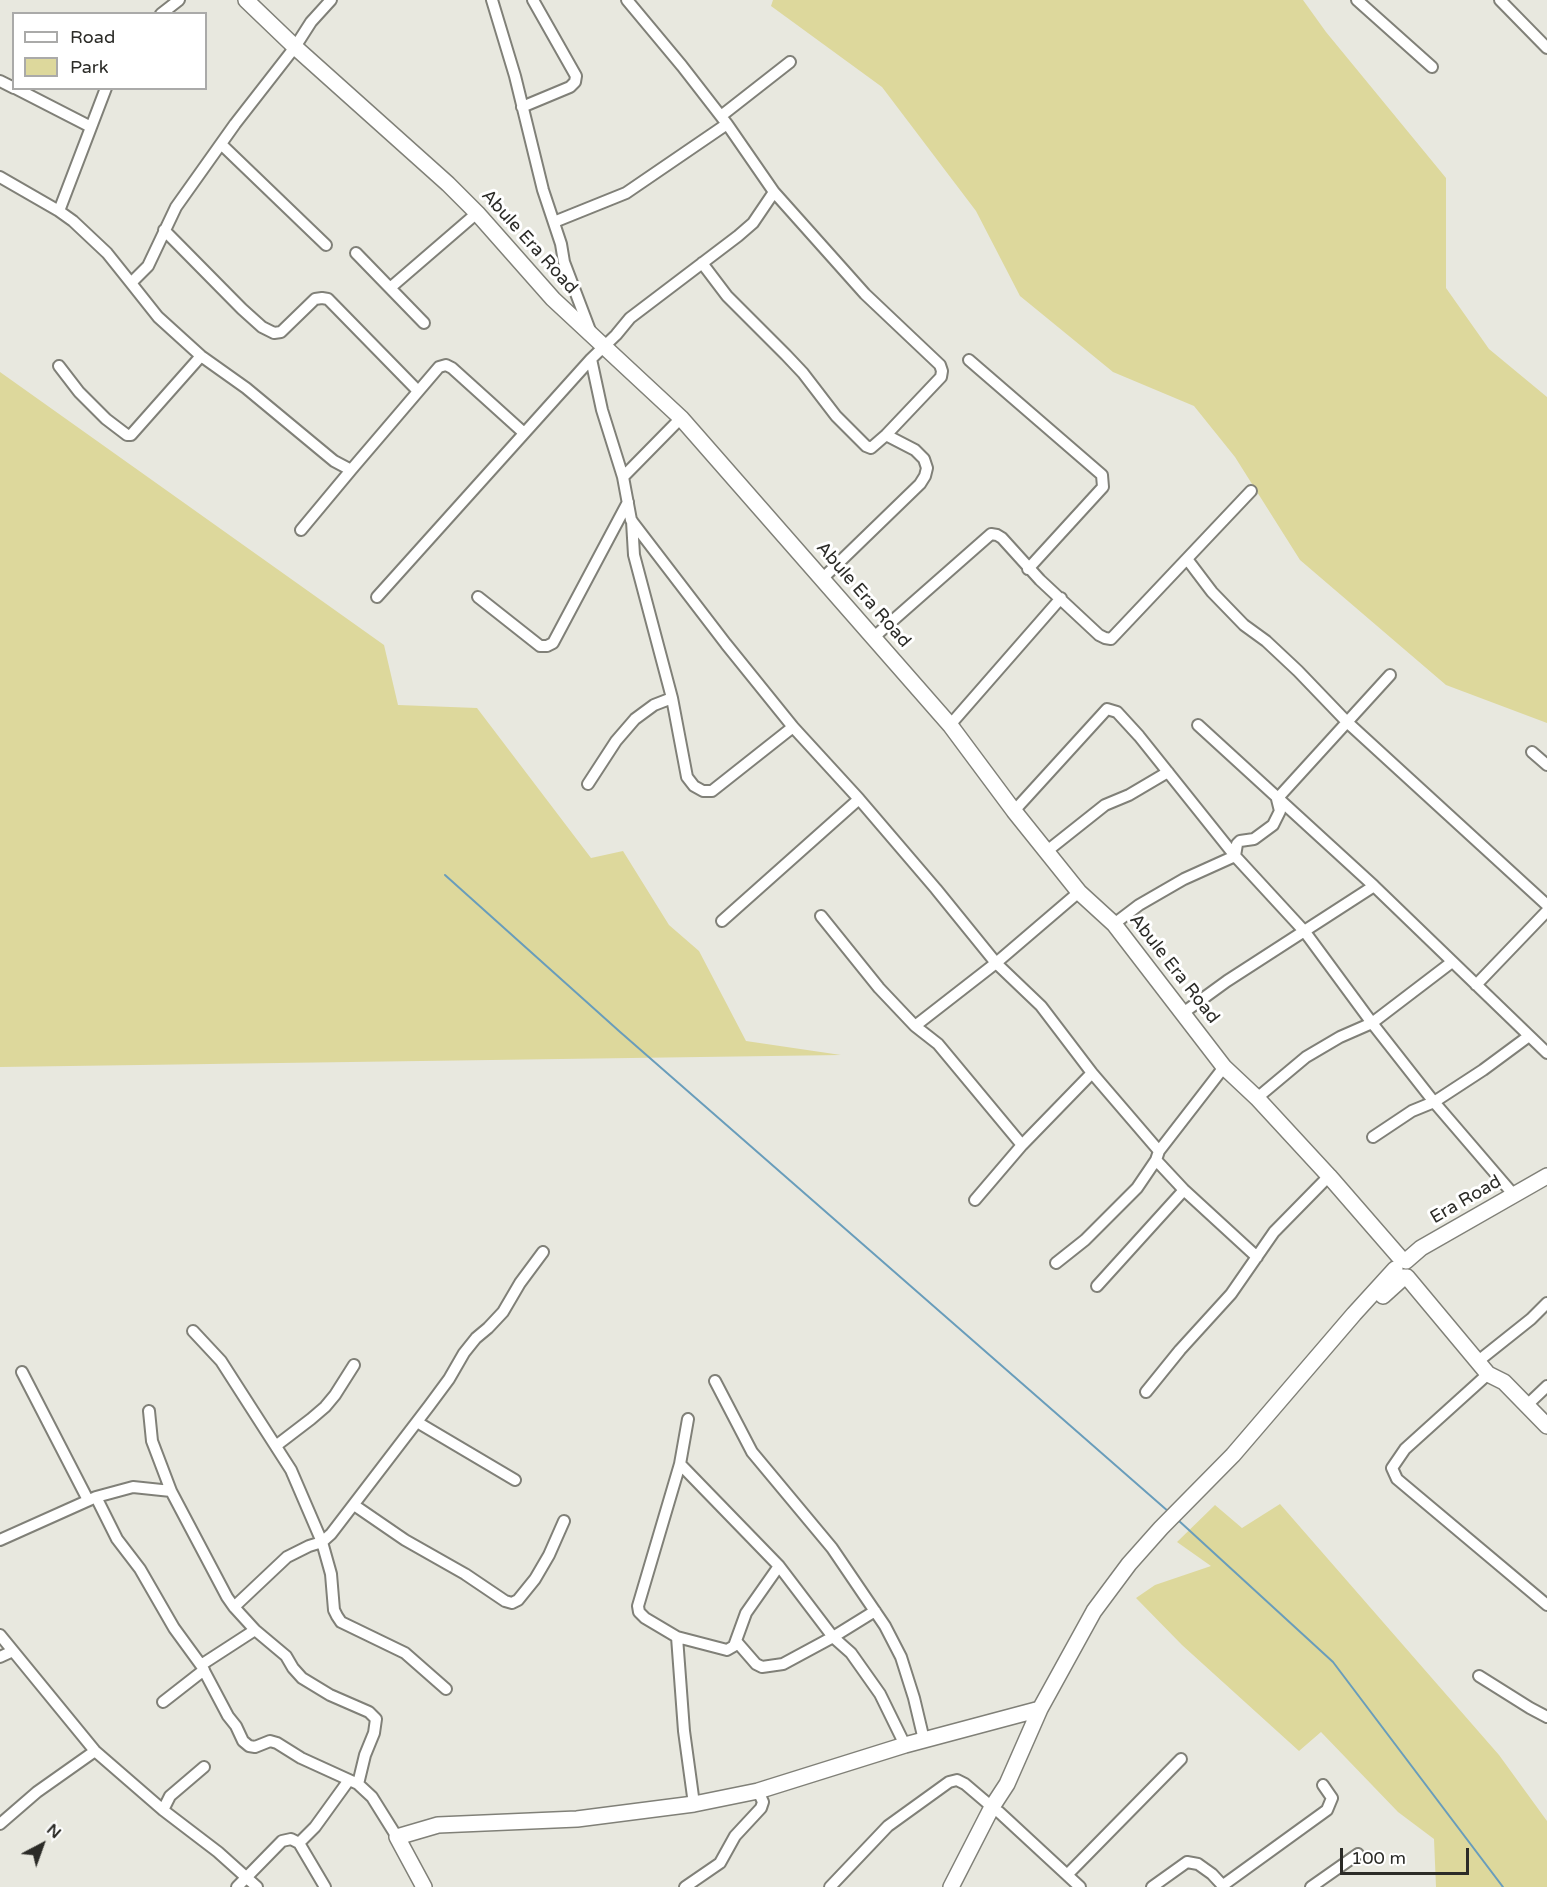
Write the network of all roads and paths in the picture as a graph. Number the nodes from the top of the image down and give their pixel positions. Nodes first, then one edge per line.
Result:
1 (179, 0) edge
2 (246, 0) edge
3 (331, 0) edge
4 (492, 0) edge
5 (533, 0) edge
6 (627, 0) edge
7 (1357, 0) edge
8 (1500, 0) edge
9 (164, 12) edge
10 (295, 47) junction
11 (1547, 48) edge
12 (789, 62) dead end
13 (1432, 67) dead end
14 (18, 90) edge
15 (105, 90) edge
16 (522, 107) junction
17 (724, 120) junction
18 (91, 127) junction
19 (221, 144) junction
20 (0, 177) edge
21 (774, 192) junction
22 (59, 211) junction
23 (477, 213) junction
24 (554, 222) junction
25 (165, 230) junction
26 (326, 245) dead end
27 (356, 253) dead end
28 (702, 263) junction
29 (131, 283) junction
30 (390, 288) junction
31 (424, 323) dead end
32 (591, 334) junction
33 (604, 346) junction
34 (201, 356) junction
35 (591, 359) junction
36 (969, 360) dead end
37 (59, 366) dead end
38 (418, 392) junction
39 (681, 418) junction
40 (524, 433) junction
41 (886, 435) junction
42 (351, 470) junction
43 (623, 477) junction
44 (1251, 491) dead end
45 (628, 501) junction
46 (632, 520) junction
47 (301, 530) dead end
48 (1187, 559) junction
49 (1028, 568) junction
50 (823, 578) junction
51 (377, 597) dead end
52 (478, 597) dead end
53 (1061, 598) junction
54 (874, 637) junction
55 (1390, 675) dead end
56 (672, 698) junction
57 (1347, 722) junction
58 (950, 724) junction
59 (1198, 725) dead end
60 (793, 727) junction
61 (1532, 752) dead end
62 (1547, 765) edge
63 (1168, 772) junction
64 (588, 784) dead end
65 (859, 799) junction
66 (1277, 799) junction
67 (1014, 811) junction
68 (1047, 851) junction
69 (1235, 856) junction
70 (1374, 886) junction
71 (1078, 892) junction
72 (1547, 904) edge
73 (1547, 911) edge
74 (821, 916) dead end
75 (722, 921) dead end
76 (1114, 924) junction
77 (1305, 932) junction
78 (1452, 962) junction
79 (996, 963) junction
80 (1476, 985) junction
81 (1183, 1013) junction
82 (1372, 1023) junction
83 (915, 1026) junction
84 (1529, 1036) junction
85 (1547, 1053) edge
86 (1224, 1067) junction
87 (1092, 1073) junction
88 (1257, 1098) junction
89 (1434, 1102) junction
90 (1373, 1137) dead end
91 (1022, 1145) junction
92 (1157, 1156) junction
93 (1329, 1176) junction
94 (1547, 1176) edge
95 (1547, 1187) edge
96 (1184, 1190) junction
97 (1513, 1194) junction
98 (975, 1200) dead end
99 (543, 1252) dead end
100 (1257, 1257) junction
101 (1056, 1263) dead end
102 (1404, 1269) junction
103 (1097, 1286) dead end
104 (1547, 1304) edge
105 (193, 1331) dead end
106 (354, 1365) dead end
107 (1482, 1368) junction
108 (22, 1372) dead end
109 (715, 1381) dead end
110 (1547, 1386) edge
111 (1146, 1392) dead end
112 (1527, 1405) junction
113 (149, 1411) dead end
114 (688, 1419) dead end
115 (417, 1422) junction
116 (1547, 1426) edge
117 (277, 1445) junction
118 (680, 1464) junction
119 (515, 1480) dead end
120 (171, 1491) junction
121 (92, 1499) junction
122 (354, 1505) junction
123 (564, 1521) dead end
124 (1165, 1532) junction
125 (0, 1540) edge
126 (322, 1542) junction
127 (779, 1566) junction
128 (1547, 1605) edge
129 (234, 1607) junction
130 (875, 1611) junction
131 (255, 1630) junction
132 (0, 1635) edge
133 (677, 1637) junction
134 (833, 1637) junction
135 (736, 1641) junction
136 (13, 1651) junction
137 (0, 1657) edge
138 (203, 1668) junction
139 (1479, 1676) dead end
140 (446, 1689) dead end
141 (163, 1702) dead end
142 (1040, 1709) junction
143 (1547, 1717) edge
144 (924, 1740) junction
145 (905, 1745) junction
146 (95, 1751) junction
147 (1181, 1759) dead end
148 (204, 1767) dead end
149 (353, 1782) junction
150 (1323, 1785) dead end
151 (758, 1791) junction
152 (694, 1804) junction
153 (163, 1810) junction
154 (995, 1810) junction
155 (0, 1824) edge
156 (398, 1837) junction
157 (299, 1843) junction
158 (1358, 1854) dead end
159 (1067, 1875) junction
160 (247, 1877) junction
161 (1223, 1886) edge
162 (237, 1887) edge
163 (257, 1887) edge
164 (325, 1887) edge
165 (424, 1887) edge
166 (685, 1887) edge
167 (830, 1887) edge
168 (951, 1887) edge
169 (962, 1887) edge
170 (1080, 1887) edge
171 (1152, 1887) edge
172 (1311, 1887) edge

1 - 9 street
2 - 10 street, Abule Era Road
3 - 10 street
4 - 16 street
5 - 16 street
6 - 17 street
7 - 13 street
8 - 11 street
10 - 19 street
10 - 23 street, Abule Era Road
12 - 17 street
14 - 18 street
15 - 18 street
16 - 24 street
17 - 21 street
17 - 24 street
18 - 22 street
19 - 25 street
19 - 26 street
20 - 22 street
21 - 28 street
21 - 41 street
22 - 29 street
23 - 30 street
23 - 32 street, Abule Era Road
24 - 32 street
25 - 29 street
25 - 38 street
27 - 30 street
28 - 33 street
28 - 41 street
29 - 34 street
30 - 31 street
32 - 33 street, Abule Era Road
33 - 35 street
33 - 39 street, Abule Era Road
34 - 37 street
34 - 42 street
35 - 40 street
35 - 43 street
36 - 49 street
38 - 40 street
38 - 42 street
39 - 43 street
39 - 50 street, Abule Era Road
40 - 51 street
41 - 50 street
42 - 47 street
43 - 45 street
44 - 48 street
45 - 46 street
45 - 52 street
46 - 56 street
46 - 60 street
48 - 53 street
48 - 57 street
49 - 53 street
49 - 54 street
50 - 54 street, Abule Era Road
53 - 58 street
54 - 58 street, Abule Era Road
55 - 57 street
56 - 60 street
56 - 64 street
57 - 66 street
57 - 72 street
58 - 67 street, Abule Era Road
59 - 66 street
60 - 65 street
61 - 62 street
63 - 67 street
63 - 68 street
63 - 69 street
65 - 75 street
65 - 79 street
66 - 69 street
66 - 70 street
67 - 68 street, Abule Era Road
68 - 71 street, Abule Era Road
69 - 76 street
69 - 77 street
70 - 77 street
70 - 78 street
71 - 76 street, Abule Era Road
71 - 79 street
73 - 80 street
74 - 83 street
76 - 81 street, Abule Era Road
77 - 81 street
77 - 82 street
78 - 80 street
78 - 82 street
79 - 83 street
79 - 87 street
80 - 84 street
81 - 86 street, Abule Era Road
82 - 88 street
82 - 89 street
83 - 91 street
84 - 85 street
84 - 89 street
86 - 88 street, Abule Era Road
86 - 92 street
87 - 91 street
87 - 92 street
88 - 93 street, Abule Era Road
89 - 90 street
89 - 97 street
91 - 98 street
92 - 96 street
92 - 101 street
93 - 100 street
93 - 102 street, Abule Era Road
94 - 97 street, Era Road
95 - 102 street
96 - 100 street
96 - 103 street
97 - 102 street, Era Road
99 - 115 street
100 - 111 street
102 - 107 street, Abule Era Road
102 - 124 street
104 - 107 street
105 - 117 street
106 - 117 street
107 - 112 street, Abule Era Road
107 - 128 street
108 - 121 street
109 - 130 street
110 - 112 street
112 - 116 street, Abule Era Road
113 - 120 street
114 - 118 street
115 - 119 street
115 - 122 street
117 - 126 street
118 - 127 street
118 - 133 street
120 - 121 street
120 - 129 street
121 - 125 street
121 - 138 street
122 - 123 street
122 - 126 street
124 - 142 street
124 - 154 street
126 - 129 street
126 - 140 street
127 - 134 street
127 - 135 street
129 - 131 street
130 - 134 street
130 - 144 street
131 - 138 street
131 - 149 street
132 - 136 street
133 - 135 street
133 - 152 street
134 - 135 street
134 - 145 street
136 - 137 street
136 - 146 street
138 - 141 street
138 - 149 street
139 - 143 street
142 - 144 street
142 - 154 street
144 - 145 street
145 - 151 street
146 - 153 street
146 - 155 street
147 - 159 street
148 - 153 street
149 - 156 street
149 - 157 street
150 - 161 street
151 - 152 street
151 - 166 street
152 - 156 street
153 - 160 street
154 - 159 street
154 - 167 street
154 - 168 street
154 - 169 street
156 - 165 street
157 - 160 street
157 - 164 street
158 - 172 street
159 - 170 street
160 - 162 street
160 - 163 street
161 - 171 street

